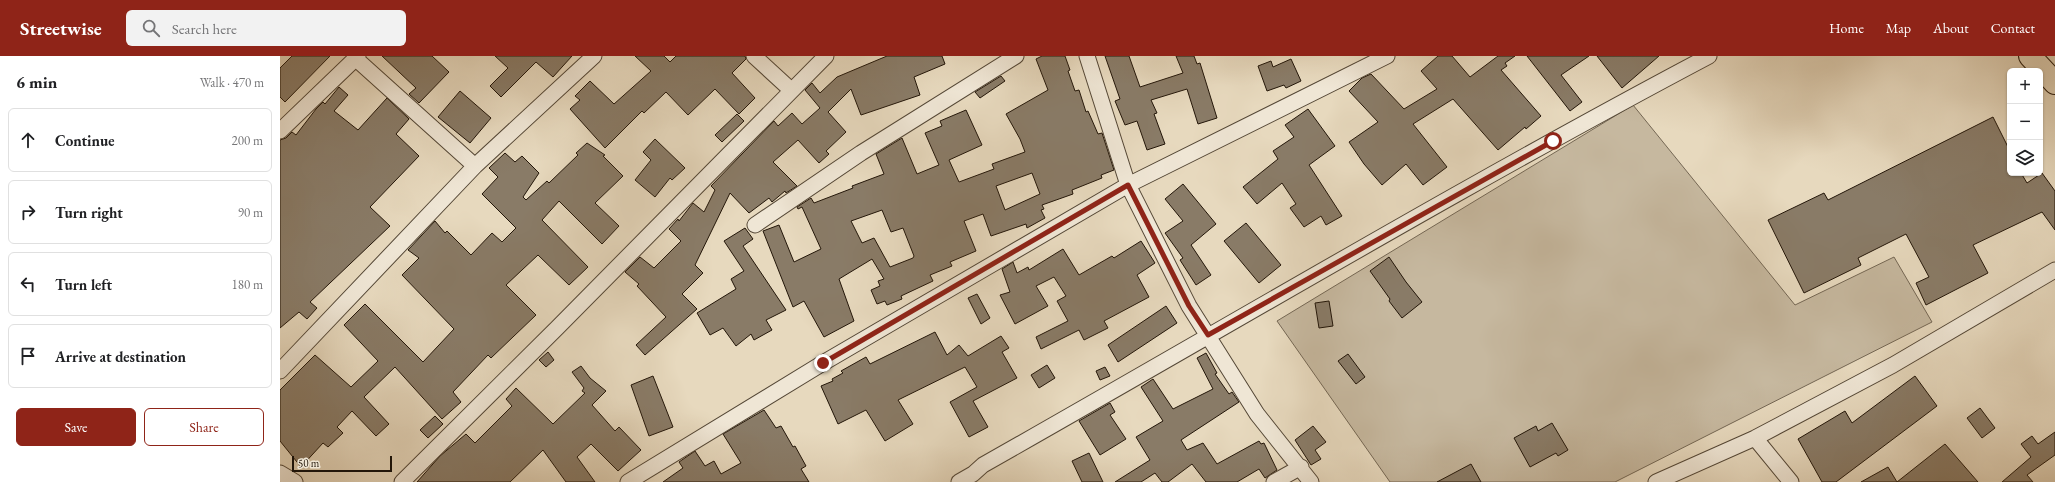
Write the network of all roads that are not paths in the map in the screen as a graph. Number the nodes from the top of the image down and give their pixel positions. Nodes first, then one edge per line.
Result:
1 (594, 56) edge
2 (754, 56) edge
3 (826, 56) edge
4 (1016, 56) edge
5 (1087, 56) edge
6 (1387, 56) edge
7 (1709, 56) edge
8 (2030, 56) edge
9 (357, 57) edge
10 (2055, 83) edge
11 (791, 90) junction
12 (282, 126) edge
13 (475, 166) junction
14 (1128, 185) junction
15 (755, 225) dead end
16 (2055, 270) edge
17 (1208, 335) junction
18 (280, 371) edge
19 (1755, 438) junction
20 (1301, 467) junction
21 (280, 473) edge
22 (975, 478) edge
23 (295, 482) edge
24 (402, 482) edge
25 (628, 482) edge
26 (959, 482) edge
27 (1274, 482) edge
28 (1311, 482) edge
29 (1656, 482) edge
30 (1791, 482) edge

1 - 13 street
2 - 11 street
3 - 11 street
4 - 15 street
5 - 14 street
6 - 14 street
7 - 17 street
8 - 10 highway
9 - 12 street
9 - 13 street
11 - 24 street
13 - 18 street
14 - 17 street
14 - 25 street
16 - 19 street
17 - 20 street
17 - 22 street
19 - 29 street
19 - 30 street
20 - 27 street
20 - 28 street
21 - 23 street
22 - 26 street

